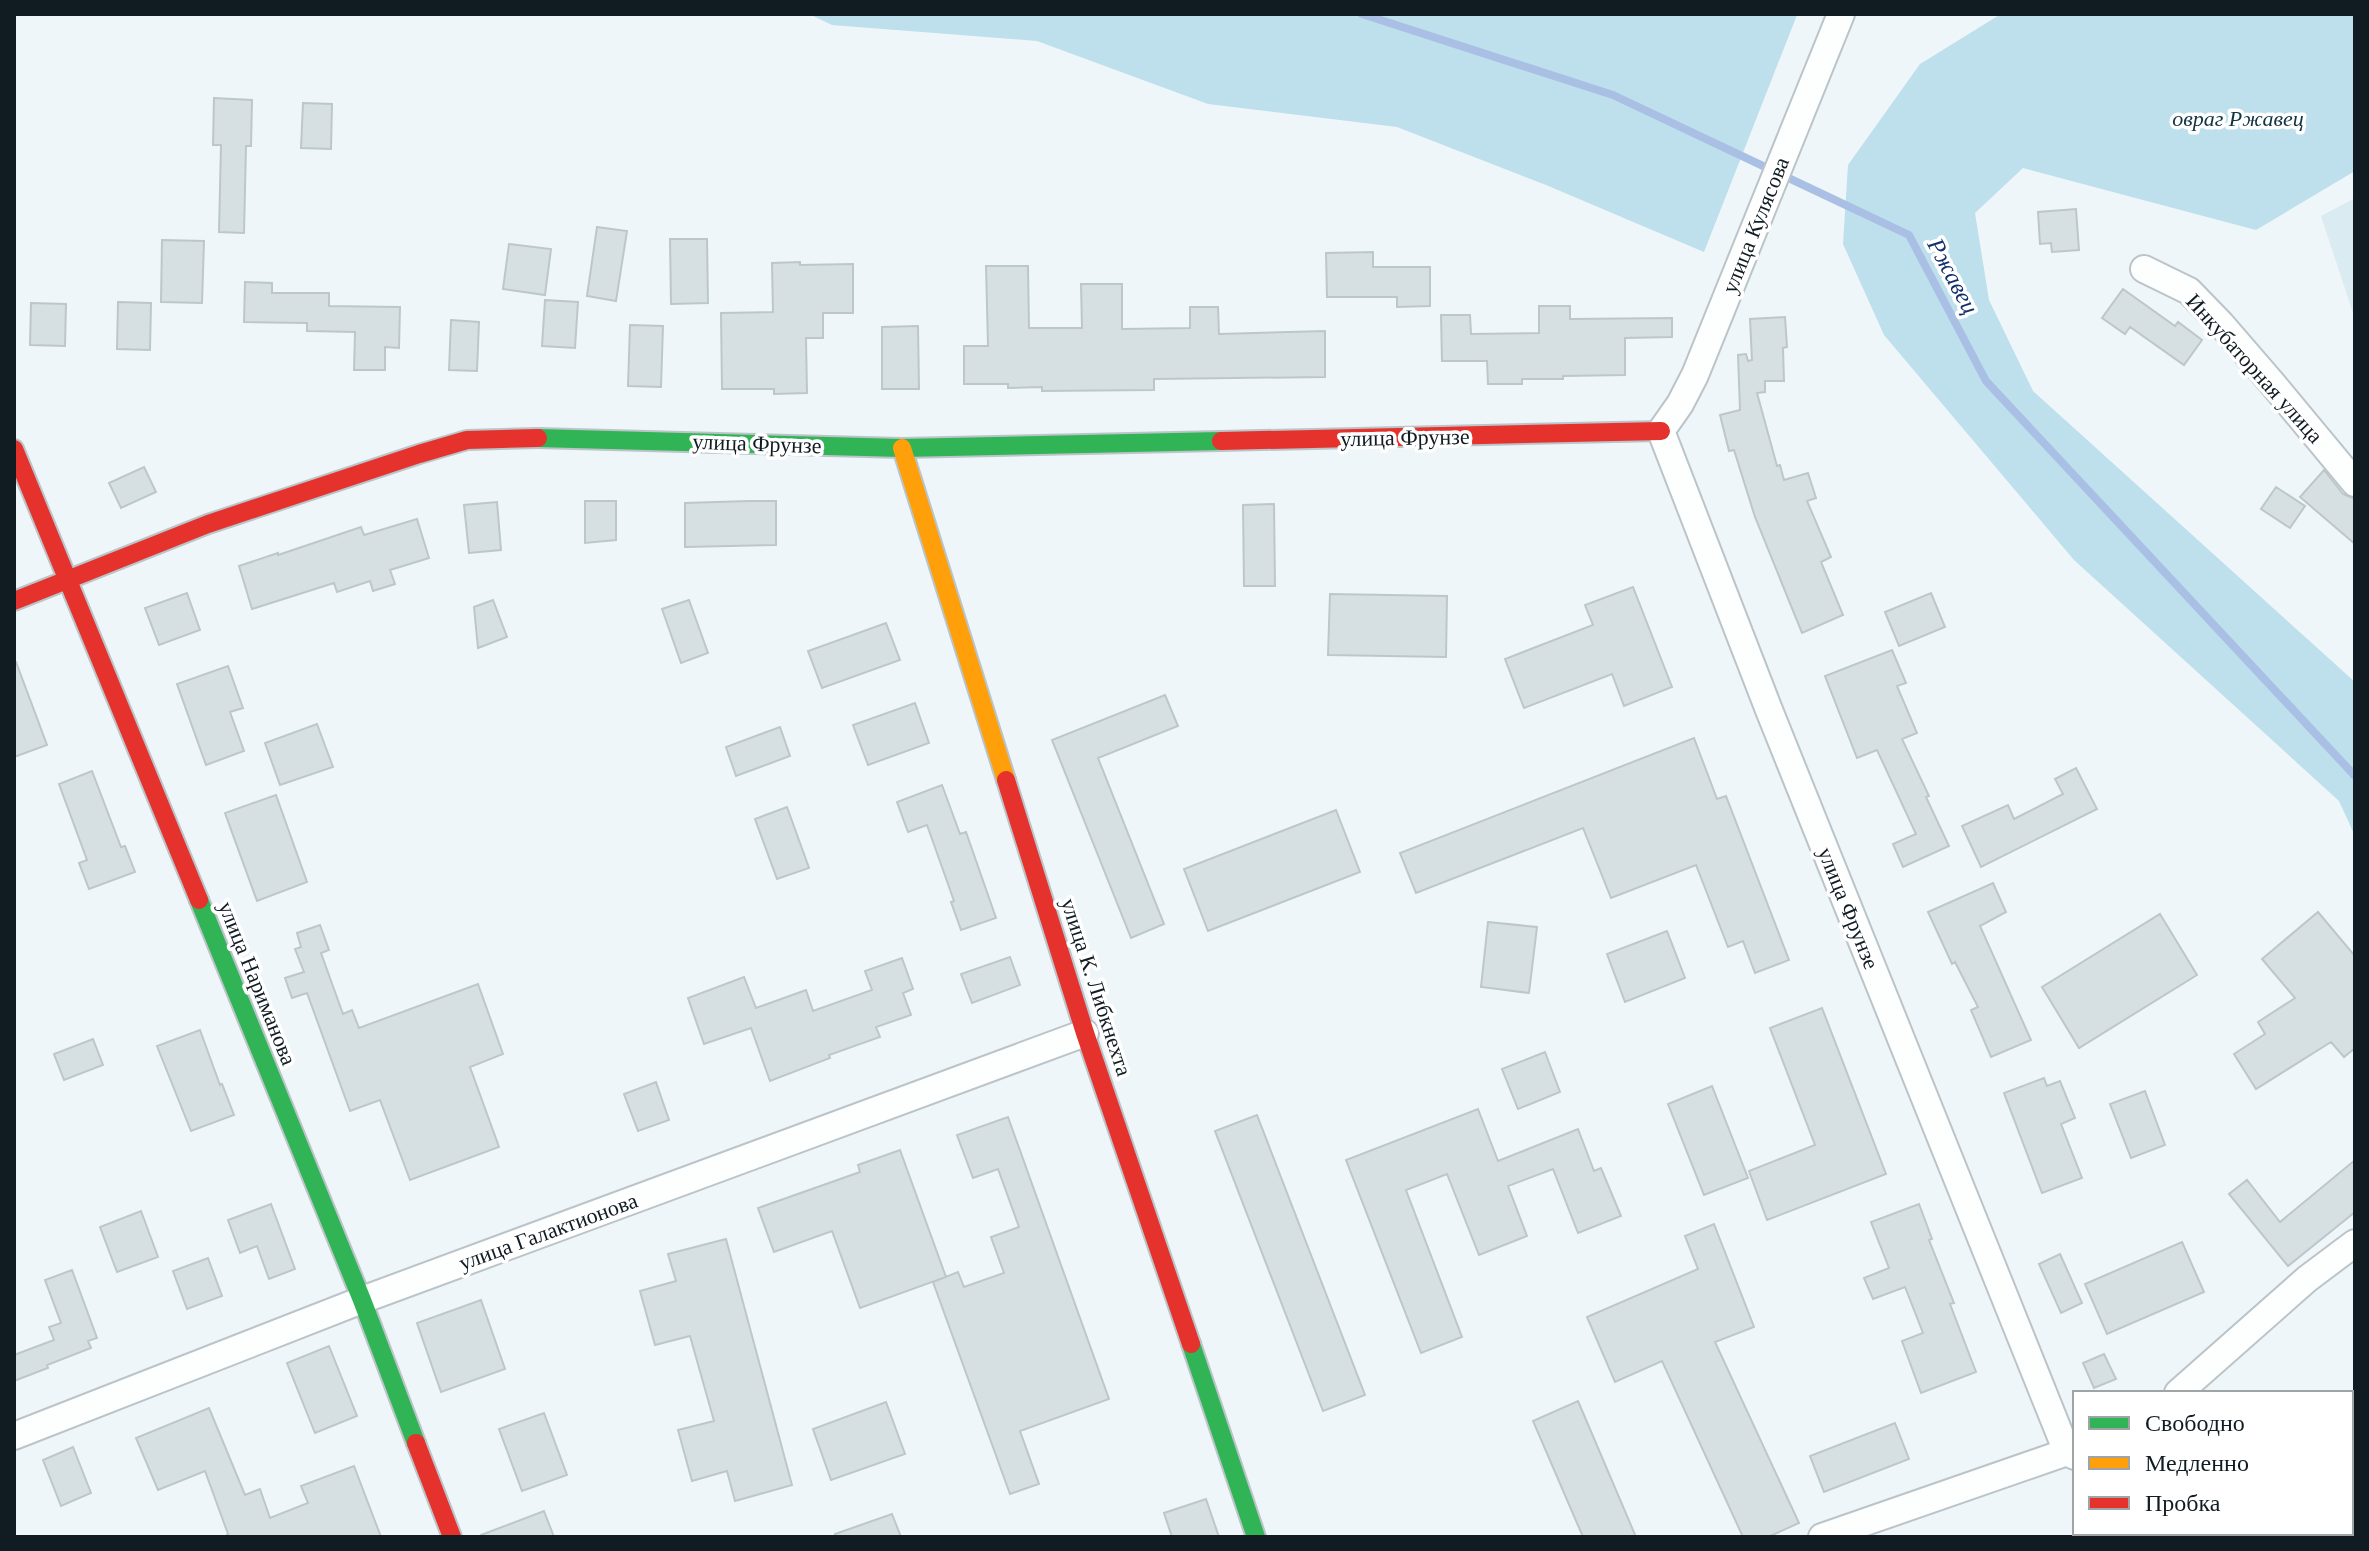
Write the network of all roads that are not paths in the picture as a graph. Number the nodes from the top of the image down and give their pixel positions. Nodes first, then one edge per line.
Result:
1 (1841, 14) edge
2 (2144, 269) dead end
3 (1661, 431) junction
4 (902, 448) junction
5 (14, 449) edge
6 (2355, 483) edge
7 (66, 580) junction
8 (14, 601) edge
9 (1085, 1033) junction
10 (2355, 1243) edge
11 (362, 1300) junction
12 (2180, 1391) edge
13 (14, 1436) edge
14 (2071, 1454) edge
15 (452, 1537) edge
16 (1256, 1537) edge
17 (1822, 1537) edge

1 - 3 street, улица Кулясова
2 - 6 street, Инкубаторная улица
3 - 4 street, улица Фрунзе
3 - 14 street, улица Фрунзе
4 - 7 street, улица Фрунзе
4 - 9 street, улица К. Либкнехта
5 - 7 street, улица Нариманова
7 - 8 street, улица Фрунзе
7 - 11 street, улица Нариманова
9 - 11 street, улица Галактионова
9 - 16 street, улица К. Либкнехта
10 - 12 street
11 - 13 street, улица Галактионова
11 - 15 street, улица Нариманова
14 - 17 street

